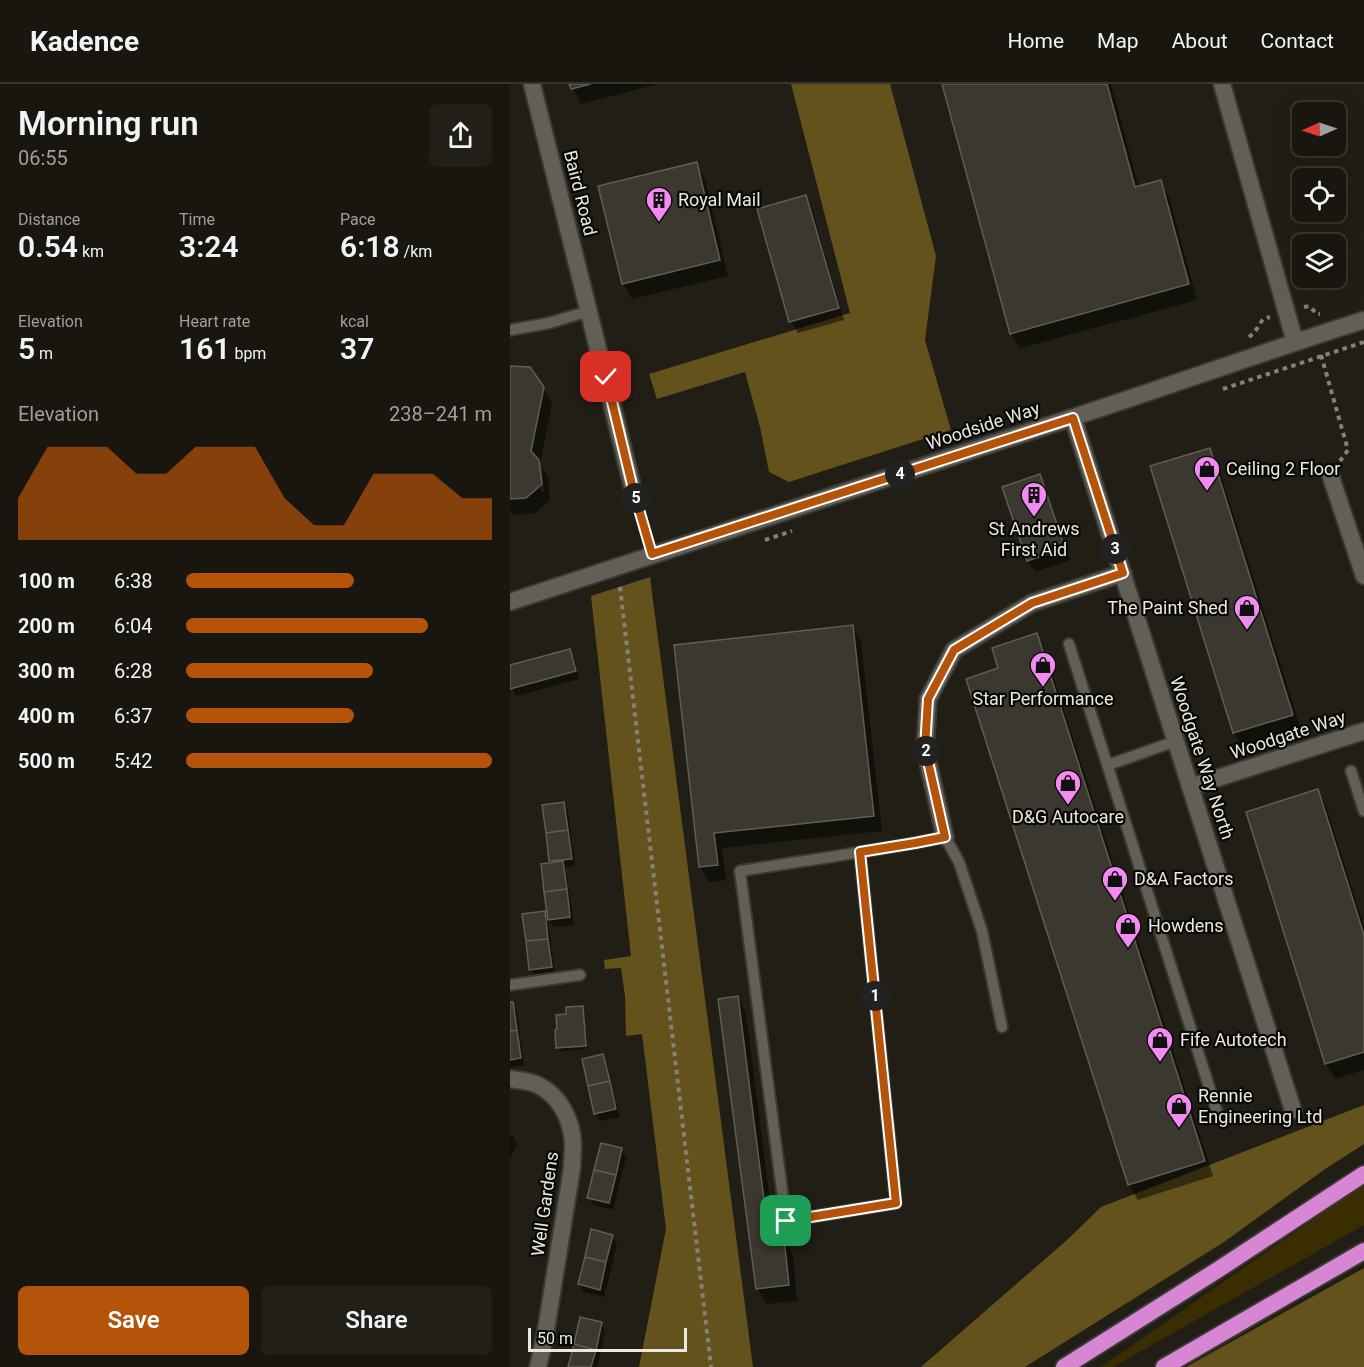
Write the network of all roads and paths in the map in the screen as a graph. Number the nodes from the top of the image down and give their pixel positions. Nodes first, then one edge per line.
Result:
1 (532, 84) edge
2 (1222, 84) edge
3 (589, 311) junction
4 (1364, 320) edge
5 (510, 330) edge
6 (1315, 336) junction
7 (1295, 342) junction
8 (1073, 418) junction
9 (1330, 474) joint
10 (633, 489) joint
11 (652, 554) junction
12 (1123, 573) junction
13 (1364, 576) edge
14 (620, 586) dead end
15 (510, 602) edge
16 (1069, 644) dead end
17 (1364, 731) edge
18 (1176, 741) junction
19 (1108, 765) junction
20 (1351, 771) dead end
21 (1190, 787) junction
22 (1364, 811) edge
23 (945, 837) junction
24 (860, 852) junction
25 (580, 975) dead end
26 (510, 985) edge
27 (1002, 1027) dead end
28 (510, 1079) edge
29 (1293, 1110) dead end
30 (1219, 1118) dead end
31 (1364, 1174) edge
32 (1364, 1251) edge
33 (538, 1367) edge
34 (711, 1367) edge
35 (1064, 1367) edge
36 (1164, 1367) edge

1 - 3 street, Baird Road
2 - 7 street
3 - 5 lane
3 - 10 street, Baird Road
4 - 6 street, Woodside Way
6 - 7 street, Woodside Way
6 - 9 path
7 - 8 street, Woodside Way
8 - 11 street, Woodside Way
8 - 12 street, Woodgate Way North
9 - 13 street
10 - 11 path
11 - 15 street, Woodside Way
12 - 18 street, Woodgate Way North
12 - 23 street
14 - 34 path
16 - 19 lane
17 - 21 street, Woodgate Way
18 - 19 lane
18 - 21 street, Woodgate Way North
19 - 30 lane
20 - 22 lane
21 - 29 street, Woodgate Way North
23 - 24 lane
23 - 27 lane
24 - 24 lane
25 - 26 lane
28 - 33 street, Well Gardens
31 - 35 highway
32 - 36 highway

